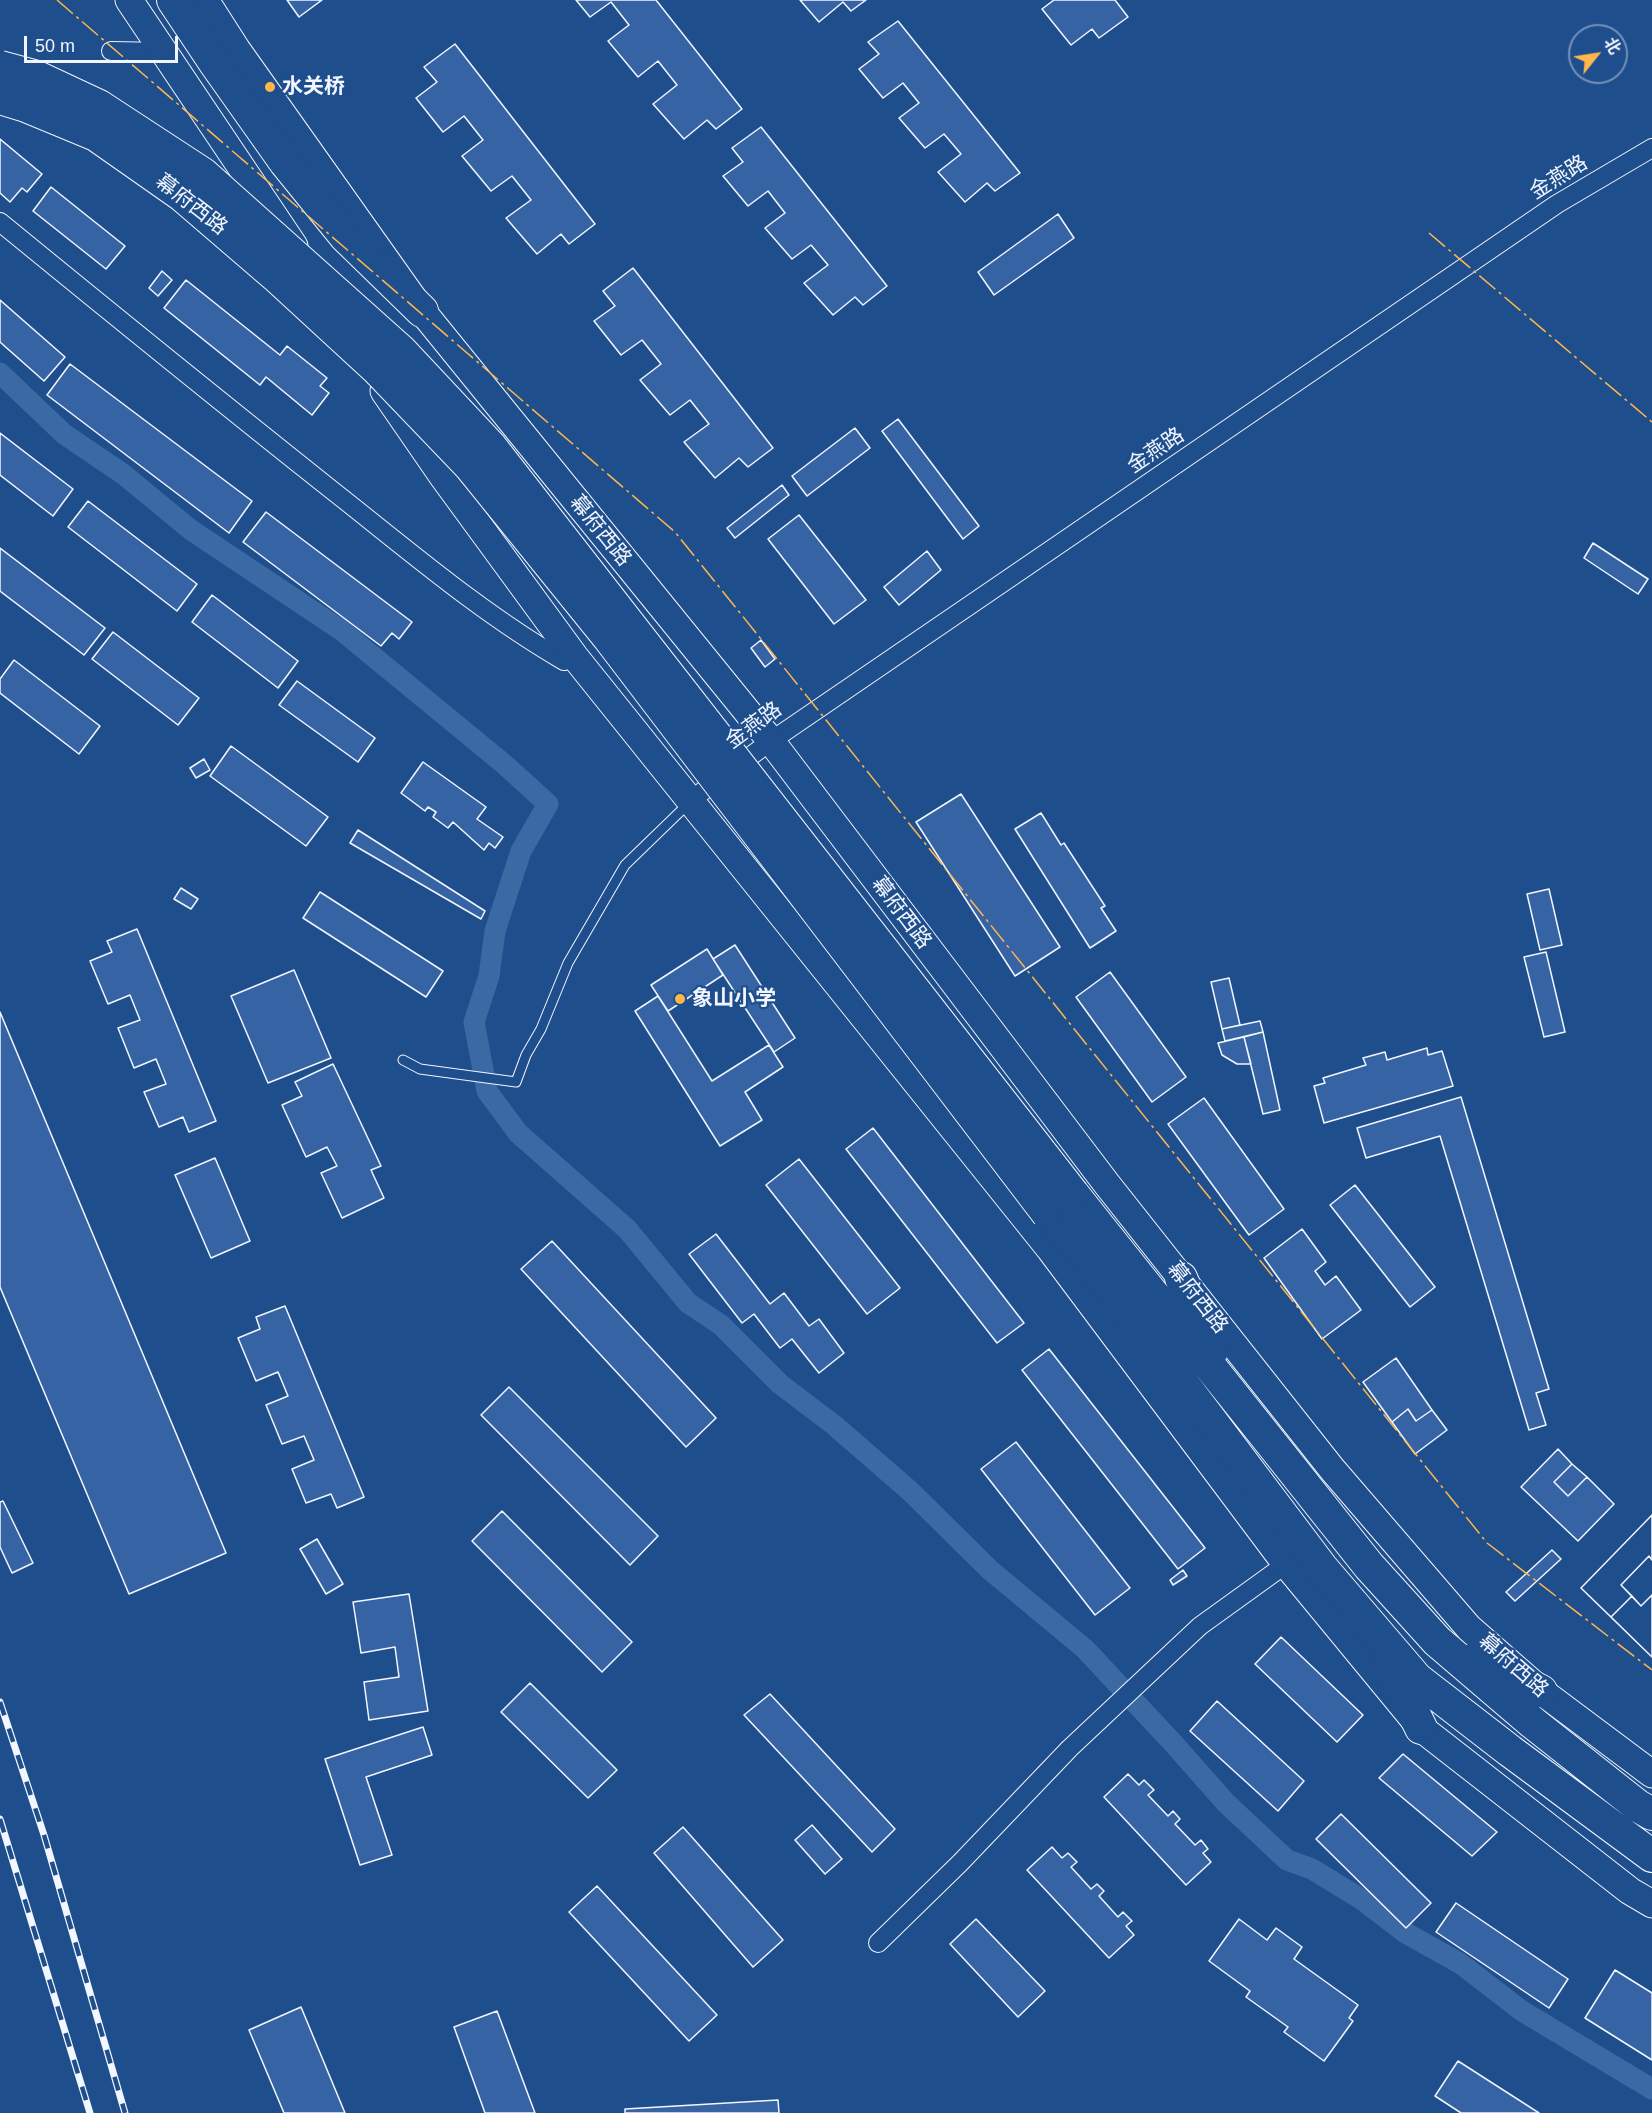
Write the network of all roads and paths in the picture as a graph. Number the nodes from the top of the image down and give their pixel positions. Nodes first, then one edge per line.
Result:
1 (129, 0) edge
2 (173, 0) edge
3 (205, 0) edge
4 (111, 51) dead end
5 (164, 52) junction
6 (0, 67) edge
7 (0, 98) edge
8 (1652, 148) edge
9 (0, 222) edge
10 (422, 311) junction
11 (505, 560) junction
12 (688, 640) junction
13 (575, 657) junction
14 (647, 674) junction
15 (771, 741) junction
16 (726, 774) junction
17 (692, 800) junction
18 (851, 847) junction
19 (780, 910) junction
20 (403, 1060) dead end
21 (1055, 1255) junction
22 (1181, 1278) junction
23 (1113, 1291) junction
24 (1226, 1385) junction
25 (1286, 1564) junction
26 (1372, 1627) junction
27 (1437, 1641) junction
28 (1541, 1691) junction
29 (1421, 1728) junction
30 (1652, 1774) edge
31 (1652, 1814) edge
32 (1652, 1856) edge
33 (1652, 1904) edge
34 (878, 1943) dead end

1 - 5 main road
2 - 10 highway
3 - 10 main road, 幕府西路
4 - 5 street
5 - 11 main road
6 - 24 highway, 幕府西路, bridge
7 - 23 highway, 幕府西路, bridge
8 - 15 street, 金燕路
9 - 13 street
10 - 12 main road, 幕府西路
11 - 13 main road
11 - 14 main road
12 - 14 main road
12 - 15 main road, 幕府西路
13 - 17 main road
14 - 16 main road
15 - 16 street, 金燕路
15 - 18 main road, 幕府西路
16 - 17 street, 金燕路
17 - 19 main road
17 - 20 lane
18 - 19 main road
18 - 22 main road, 幕府西路
19 - 21 main road
21 - 23 highway
21 - 25 main road
22 - 24 highway
22 - 28 main road, 幕府西路
23 - 26 highway, 幕府西路
24 - 27 highway, 幕府西路
25 - 29 main road
25 - 34 street
26 - 29 highway
26 - 32 highway, 幕府西路
27 - 28 highway
27 - 31 highway, 幕府西路
28 - 30 main road, 幕府西路
29 - 33 main road

